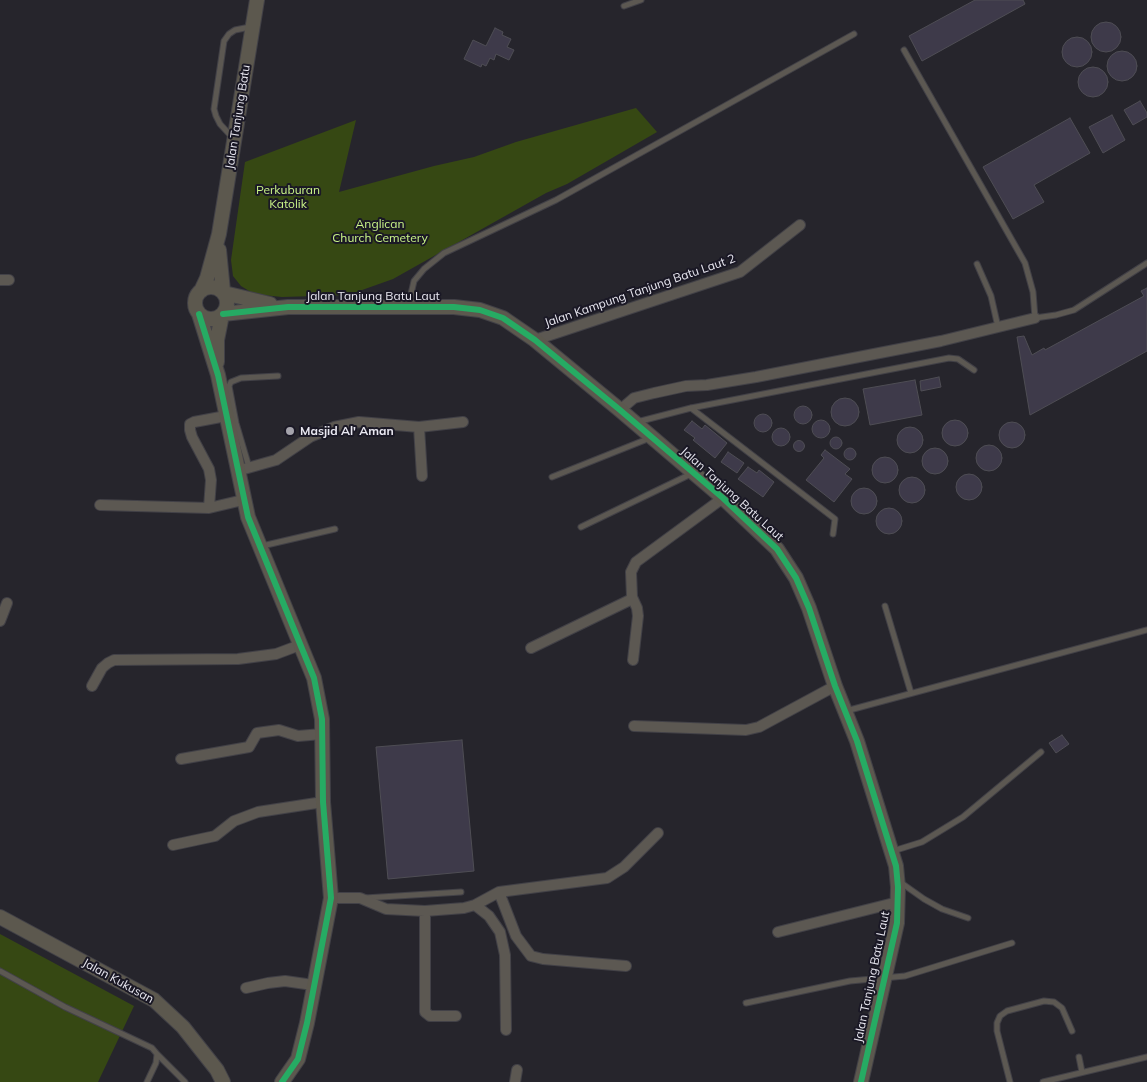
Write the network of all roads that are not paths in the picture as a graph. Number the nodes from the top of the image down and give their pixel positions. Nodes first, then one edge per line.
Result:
1 (257, 0) edge
2 (641, 0) edge
3 (624, 6) dead end
4 (253, 27) junction
5 (854, 34) dead end
6 (904, 50) dead end
7 (234, 139) junction
8 (800, 225) dead end
9 (219, 234) junction
10 (1147, 263) edge
11 (977, 264) dead end
12 (201, 291) junction
13 (223, 292) junction
14 (288, 306) junction
15 (408, 307) junction
16 (199, 314) junction
17 (223, 315) junction
18 (1036, 318) junction
19 (998, 327) junction
20 (535, 340) junction
21 (974, 370) dead end
22 (218, 376) junction
23 (278, 376) dead end
24 (691, 408) junction
25 (620, 410) junction
26 (226, 416) junction
27 (463, 422) dead end
28 (634, 423) junction
29 (419, 427) junction
30 (650, 438) junction
31 (243, 469) junction
32 (694, 473) junction
33 (422, 476) dead end
34 (552, 477) dead end
35 (723, 498) junction
36 (243, 500) junction
37 (100, 505) dead end
38 (209, 508) junction
39 (581, 527) dead end
40 (335, 529) dead end
41 (833, 534) dead end
42 (259, 547) junction
43 (632, 597) junction
44 (7, 603) dead end
45 (884, 606) dead end
46 (0, 621) edge
47 (1147, 630) edge
48 (300, 646) junction
49 (531, 648) dead end
50 (633, 660) dead end
51 (92, 686) dead end
52 (835, 686) junction
53 (911, 693) junction
54 (846, 711) junction
55 (634, 726) dead end
56 (322, 734) junction
57 (1041, 752) dead end
58 (181, 760) dead end
59 (323, 802) junction
60 (658, 833) dead end
61 (173, 844) dead end
62 (893, 852) junction
63 (898, 880) junction
64 (461, 892) dead end
65 (500, 892) junction
66 (330, 898) junction
67 (360, 898) junction
68 (898, 902) junction
69 (475, 906) junction
70 (425, 911) junction
71 (0, 917) edge
72 (968, 918) dead end
73 (778, 932) dead end
74 (1012, 943) dead end
75 (626, 966) dead end
76 (0, 971) edge
77 (883, 979) junction
78 (313, 985) junction
79 (246, 988) dead end
80 (746, 1003) dead end
81 (456, 1016) dead end
82 (506, 1030) dead end
83 (1072, 1031) dead end
84 (157, 1054) junction
85 (1079, 1057) dead end
86 (1147, 1057) edge
87 (518, 1070) dead end
88 (1082, 1072) junction
89 (220, 1076) edge
90 (281, 1081) edge
91 (147, 1082) edge
92 (185, 1082) edge
93 (230, 1082) edge
94 (515, 1082) edge
95 (862, 1082) edge
96 (1010, 1082) edge
97 (1042, 1082) edge

1 - 4 street, Jalan Tanjung Batu
2 - 3 lane
4 - 7 street, Jalan Tanjung Batu
4 - 7 lane
5 - 15 lane
6 - 18 lane
7 - 9 street, Jalan Tanjung Batu
8 - 20 street, Jalan Kampung Tanjung Batu Laut 2
9 - 12 street, Jalan Tanjung Batu
9 - 13 street, Jalan Tanjung Batu
10 - 18 lane
11 - 19 lane
12 - 13 street
12 - 16 street
13 - 14 street, Jalan Tanjung Batu Laut
13 - 17 street
14 - 15 street, Jalan Tanjung Batu Laut
14 - 17 street, Jalan Tanjung Batu Laut
15 - 20 street, Jalan Tanjung Batu Laut
16 - 17 street
16 - 22 street
17 - 22 street
18 - 19 street
19 - 25 street
20 - 25 street, Jalan Tanjung Batu Laut
21 - 24 lane
22 - 26 street
23 - 31 lane
24 - 28 lane
24 - 41 lane
25 - 28 street, Jalan Tanjung Batu Laut
26 - 31 street
26 - 38 street
27 - 29 street
28 - 30 street, Jalan Tanjung Batu Laut
29 - 31 street
29 - 33 street
30 - 32 street, Jalan Tanjung Batu Laut
30 - 34 lane
31 - 36 street
32 - 35 street, Jalan Tanjung Batu Laut
32 - 39 lane
35 - 43 street
35 - 52 street, Jalan Tanjung Batu Laut
36 - 38 street
36 - 42 street
37 - 38 street
40 - 42 lane
42 - 48 street
43 - 49 street
43 - 50 street
44 - 46 street
45 - 53 lane
47 - 53 lane
48 - 51 street
48 - 56 street
52 - 54 street, Jalan Tanjung Batu Laut
52 - 55 street
53 - 54 lane
54 - 62 street, Jalan Tanjung Batu Laut
56 - 58 street
56 - 59 street
57 - 62 lane
59 - 61 street
59 - 66 street
60 - 65 street
62 - 63 street, Jalan Tanjung Batu Laut
63 - 68 street, Jalan Tanjung Batu Laut
63 - 72 lane
64 - 67 lane
65 - 69 street
65 - 75 street
66 - 67 street
66 - 78 street
67 - 70 street
68 - 73 street
68 - 77 street, Jalan Tanjung Batu Laut
69 - 70 street
69 - 82 street
70 - 81 street
71 - 89 street, Jalan Kukusan
74 - 77 lane
76 - 84 lane
77 - 80 lane
77 - 95 street, Jalan Tanjung Batu Laut
78 - 79 street
78 - 90 street
83 - 96 lane
84 - 91 lane
84 - 92 lane
85 - 88 lane
86 - 88 lane
87 - 94 street
88 - 97 lane
89 - 93 street, Jalan Kukusan

